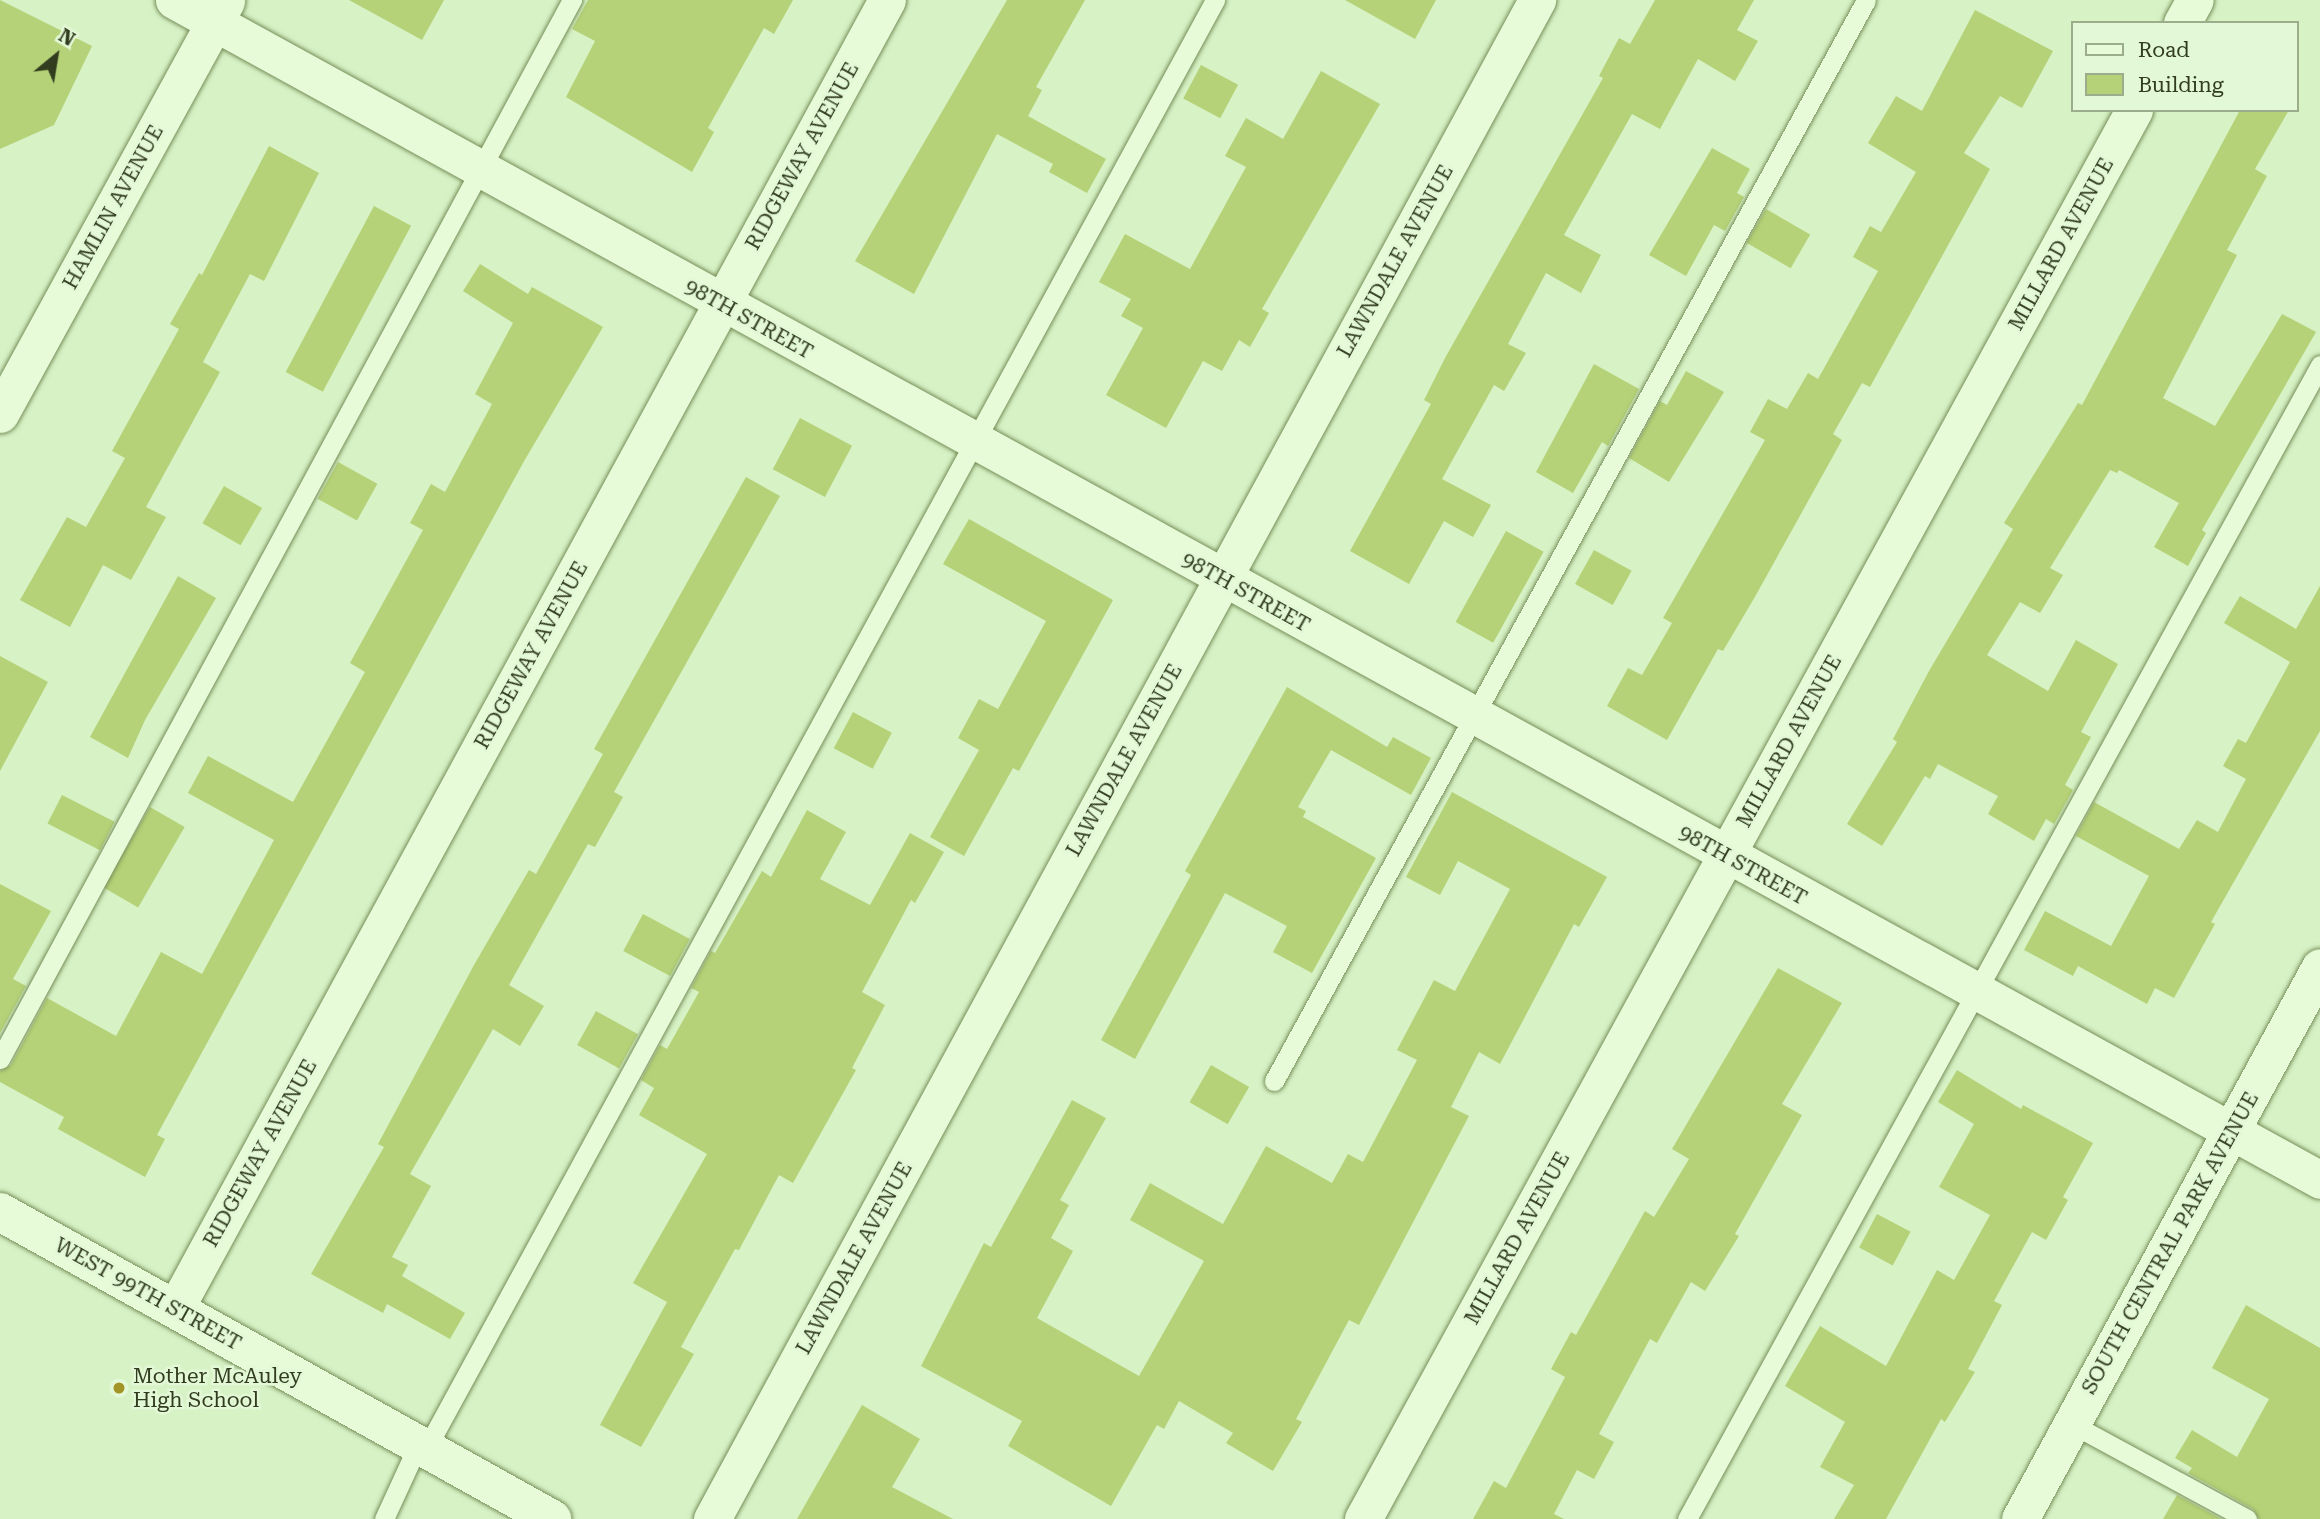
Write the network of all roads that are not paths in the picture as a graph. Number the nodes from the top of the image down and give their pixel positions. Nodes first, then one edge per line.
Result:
1 (174, 0) edge
2 (572, 0) edge
3 (887, 0) edge
4 (1215, 0) edge
5 (1537, 0) edge
6 (1866, 0) edge
7 (2195, 0) edge
8 (220, 11) edge
9 (2183, 21) edge
10 (2133, 112) edge
11 (480, 170) junction
12 (722, 304) junction
13 (2320, 365) edge
14 (0, 415) edge
15 (973, 442) junction
16 (1223, 579) junction
17 (1471, 716) junction
18 (1726, 856) junction
19 (2320, 967) edge
20 (1976, 992) junction
21 (0, 1059) edge
22 (1274, 1081) dead end
23 (2230, 1131) junction
24 (2320, 1180) edge
25 (0, 1212) edge
26 (175, 1309) junction
27 (2071, 1424) junction
28 (422, 1447) junction
29 (384, 1519) edge
30 (552, 1519) edge
31 (712, 1519) edge
32 (1363, 1519) edge
33 (1687, 1519) edge
34 (2020, 1519) edge
35 (2247, 1519) edge

1 - 8 street, 98TH STREET
2 - 11 lane
3 - 12 street, RIDGEWAY AVENUE
4 - 15 lane
5 - 16 street, LAWNDALE AVENUE
6 - 17 lane
7 - 9 street
8 - 11 street, 98TH STREET
8 - 14 street, HAMLIN AVENUE
10 - 18 street, MILLARD AVENUE
11 - 12 street, 98TH STREET
11 - 21 lane
12 - 15 street, 98TH STREET
12 - 26 street, RIDGEWAY AVENUE
13 - 20 lane
15 - 16 street, 98TH STREET
15 - 28 lane
16 - 17 street, 98TH STREET
16 - 31 street, LAWNDALE AVENUE
17 - 18 street, 98TH STREET
17 - 22 lane
18 - 20 street, 98TH STREET
18 - 32 street, MILLARD AVENUE
19 - 23 street, SOUTH CENTRAL PARK AVENUE
20 - 23 street, 98TH STREET
20 - 33 lane
23 - 24 street, 98TH STREET
23 - 27 street, SOUTH CENTRAL PARK AVENUE
25 - 26 street, WEST 99TH STREET
26 - 28 street, WEST 99TH STREET
27 - 34 street, SOUTH CENTRAL PARK AVENUE
27 - 35 lane
28 - 29 lane
28 - 30 street, WEST 99TH STREET

